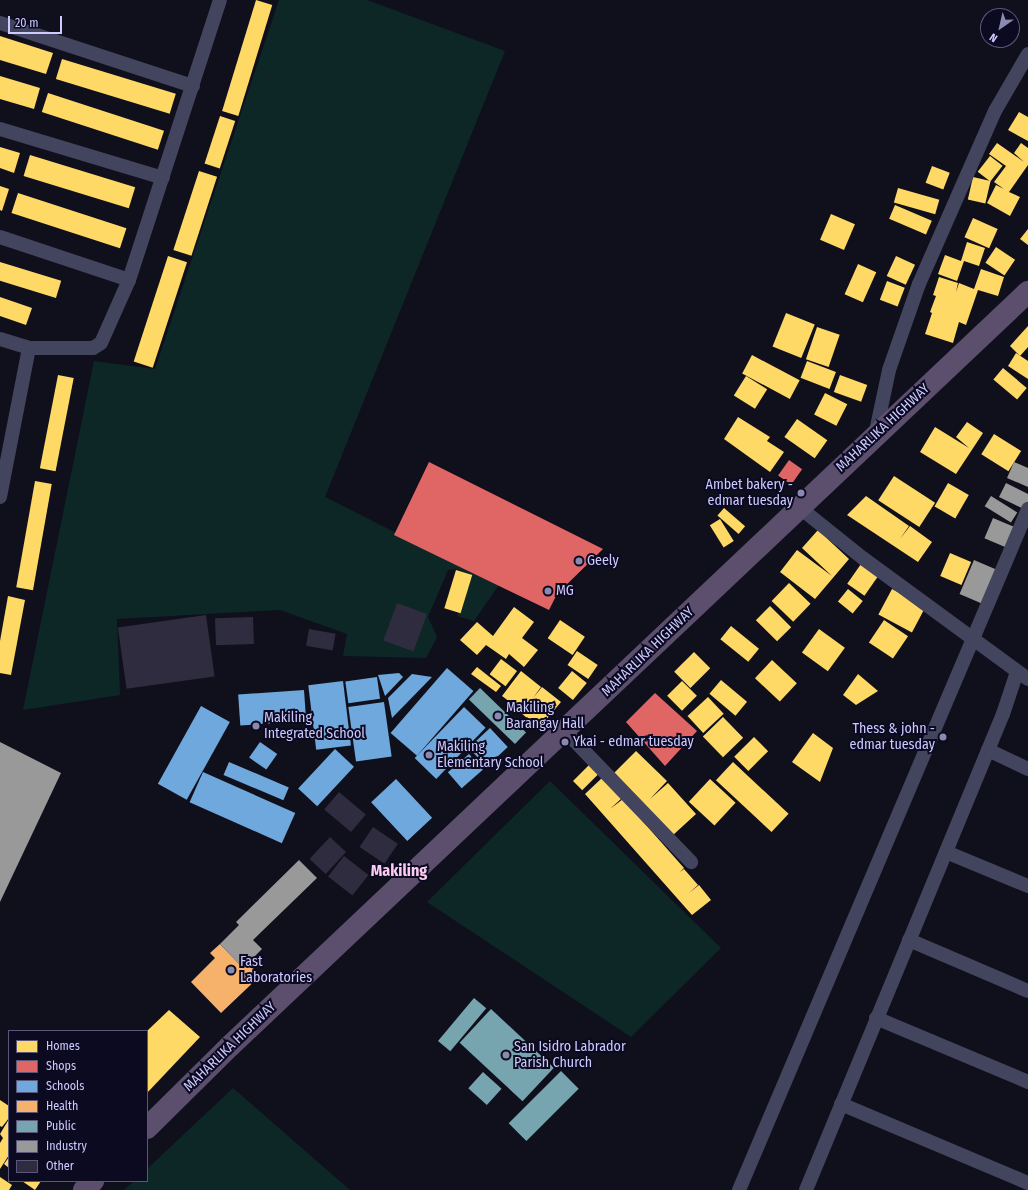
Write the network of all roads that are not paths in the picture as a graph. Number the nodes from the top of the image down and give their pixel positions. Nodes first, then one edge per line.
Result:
1 (220, 0) edge
2 (0, 23) edge
3 (1028, 54) edge
4 (193, 86) junction
5 (0, 129) edge
6 (163, 178) junction
7 (0, 237) edge
8 (129, 280) junction
9 (1028, 292) edge
10 (0, 339) edge
11 (29, 348) junction
12 (874, 436) junction
13 (4, 461) edge
14 (0, 497) edge
15 (799, 507) junction
16 (1028, 508) edge
17 (971, 638) junction
18 (1023, 675) edge
19 (565, 731) junction
20 (988, 750) junction
21 (1028, 769) edge
22 (946, 852) junction
23 (690, 862) dead end
24 (1028, 886) edge
25 (909, 940) junction
26 (1028, 990) edge
27 (876, 1018) junction
28 (1028, 1082) edge
29 (841, 1104) junction
30 (148, 1127) edge
31 (92, 1182) edge
32 (1028, 1183) edge
33 (808, 1189) edge
34 (84, 1190) edge
35 (739, 1190) edge

1 - 4 street
2 - 4 street
3 - 12 street
4 - 6 street
5 - 6 street
6 - 8 street
7 - 8 street
8 - 11 street
9 - 12 highway, MAHARLIKA HIGHWAY
10 - 11 street
11 - 13 street
12 - 15 highway, MAHARLIKA HIGHWAY
13 - 14 street
15 - 17 street
15 - 19 highway, MAHARLIKA HIGHWAY
16 - 17 street
17 - 18 street
17 - 35 street
18 - 20 street
19 - 23 street
19 - 30 highway, MAHARLIKA HIGHWAY
20 - 21 street
20 - 22 street
22 - 24 street
22 - 25 street
25 - 26 street
25 - 27 street
27 - 28 street
27 - 29 street
29 - 32 street
29 - 33 street
31 - 34 highway

